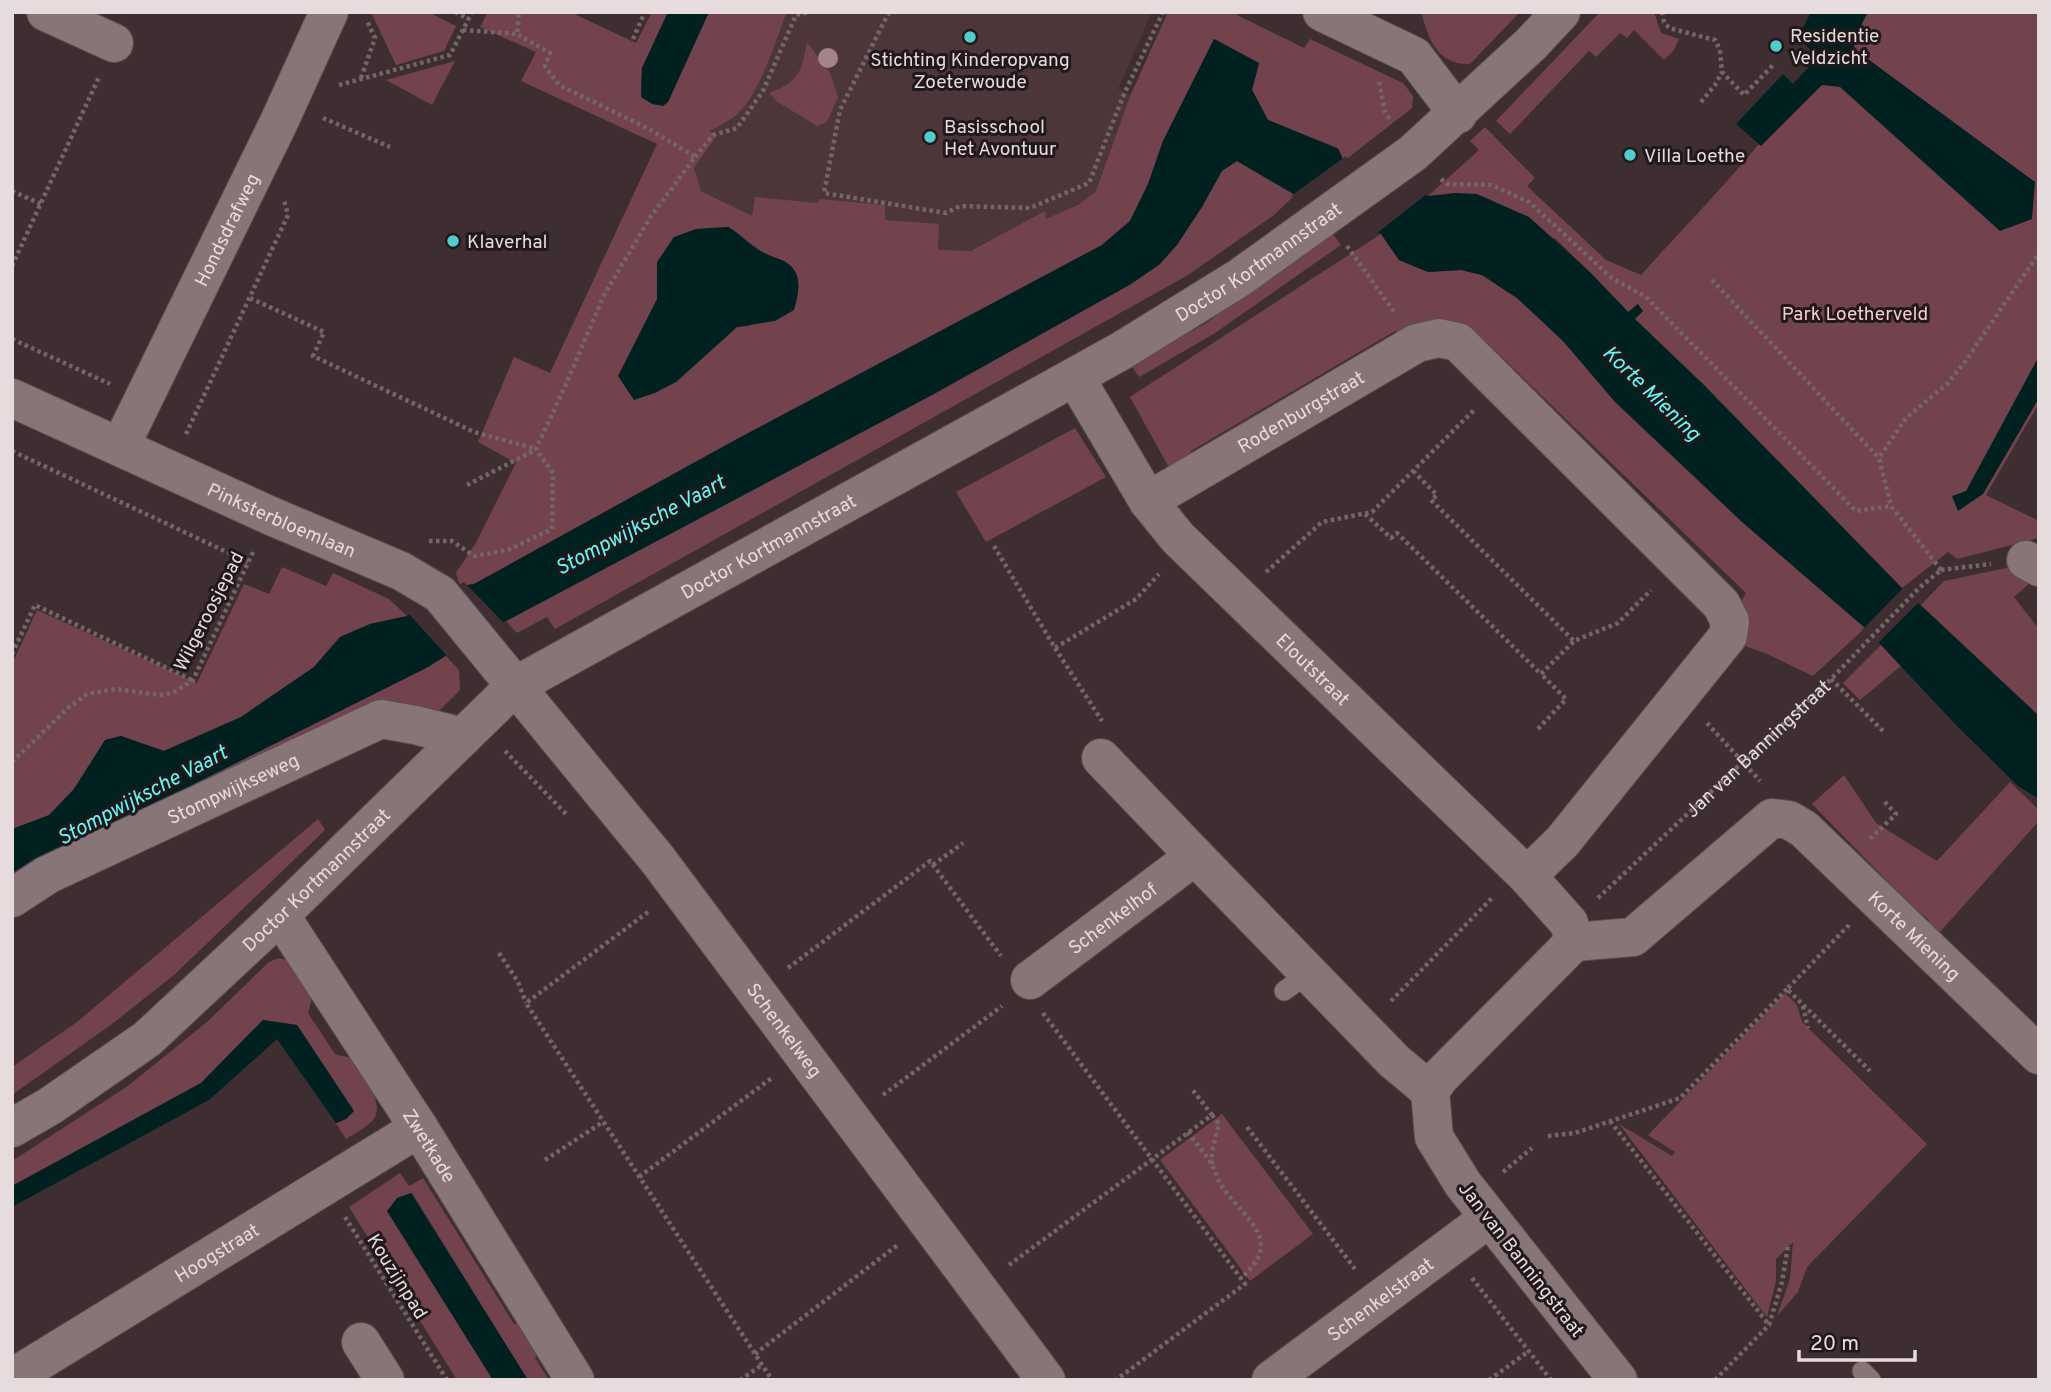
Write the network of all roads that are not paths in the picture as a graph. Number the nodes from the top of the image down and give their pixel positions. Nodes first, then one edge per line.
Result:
1 (46, 12) edge
2 (329, 12) edge
3 (1561, 12) edge
4 (1329, 14) edge
5 (114, 43) road end
6 (1458, 114) junction
7 (1075, 377) junction
8 (12, 398) edge
9 (120, 447) junction
10 (1148, 501) junction
11 (515, 686) junction
12 (463, 737) junction
13 (1106, 763) road end
14 (1195, 856) junction
15 (1524, 872) junction
16 (12, 898) edge
17 (280, 915) junction
18 (1572, 933) junction
19 (1027, 984) road end
20 (2039, 1055) edge
21 (1430, 1091) junction
22 (12, 1128) edge
23 (419, 1128) junction
24 (1489, 1219) junction
25 (361, 1342) dead end
26 (12, 1378) edge
27 (385, 1380) edge
28 (575, 1380) edge
29 (1046, 1380) edge
30 (1271, 1380) edge
31 (1618, 1380) edge

1 - 5 street
2 - 9 street, Hondsdrafweg
3 - 6 street, Doctor Kortmannstraat
4 - 6 street
6 - 7 street, Doctor Kortmannstraat
7 - 10 street, Eloutstraat
7 - 11 street, Doctor Kortmannstraat
8 - 9 street, Pinksterbloemlaan
9 - 11 street, Pinksterbloemlaan
10 - 15 street, Eloutstraat
10 - 15 street, Rodenburgstraat
11 - 12 street, Doctor Kortmannstraat
11 - 29 street, Schenkelweg
12 - 16 street, Stompwijkseweg
12 - 17 street, Doctor Kortmannstraat
13 - 14 street
14 - 19 street, Schenkelhof
14 - 21 street
15 - 18 street, Eloutstraat
17 - 22 street, Doctor Kortmannstraat
17 - 23 street, Zwetkade
18 - 20 street, Korte Miening
18 - 21 street
21 - 24 street, Jan van Banningstraat
23 - 26 street, Hoogstraat
23 - 28 street, Zwetkade
24 - 30 street, Schenkelstraat
24 - 31 street, Jan van Banningstraat
25 - 27 street

